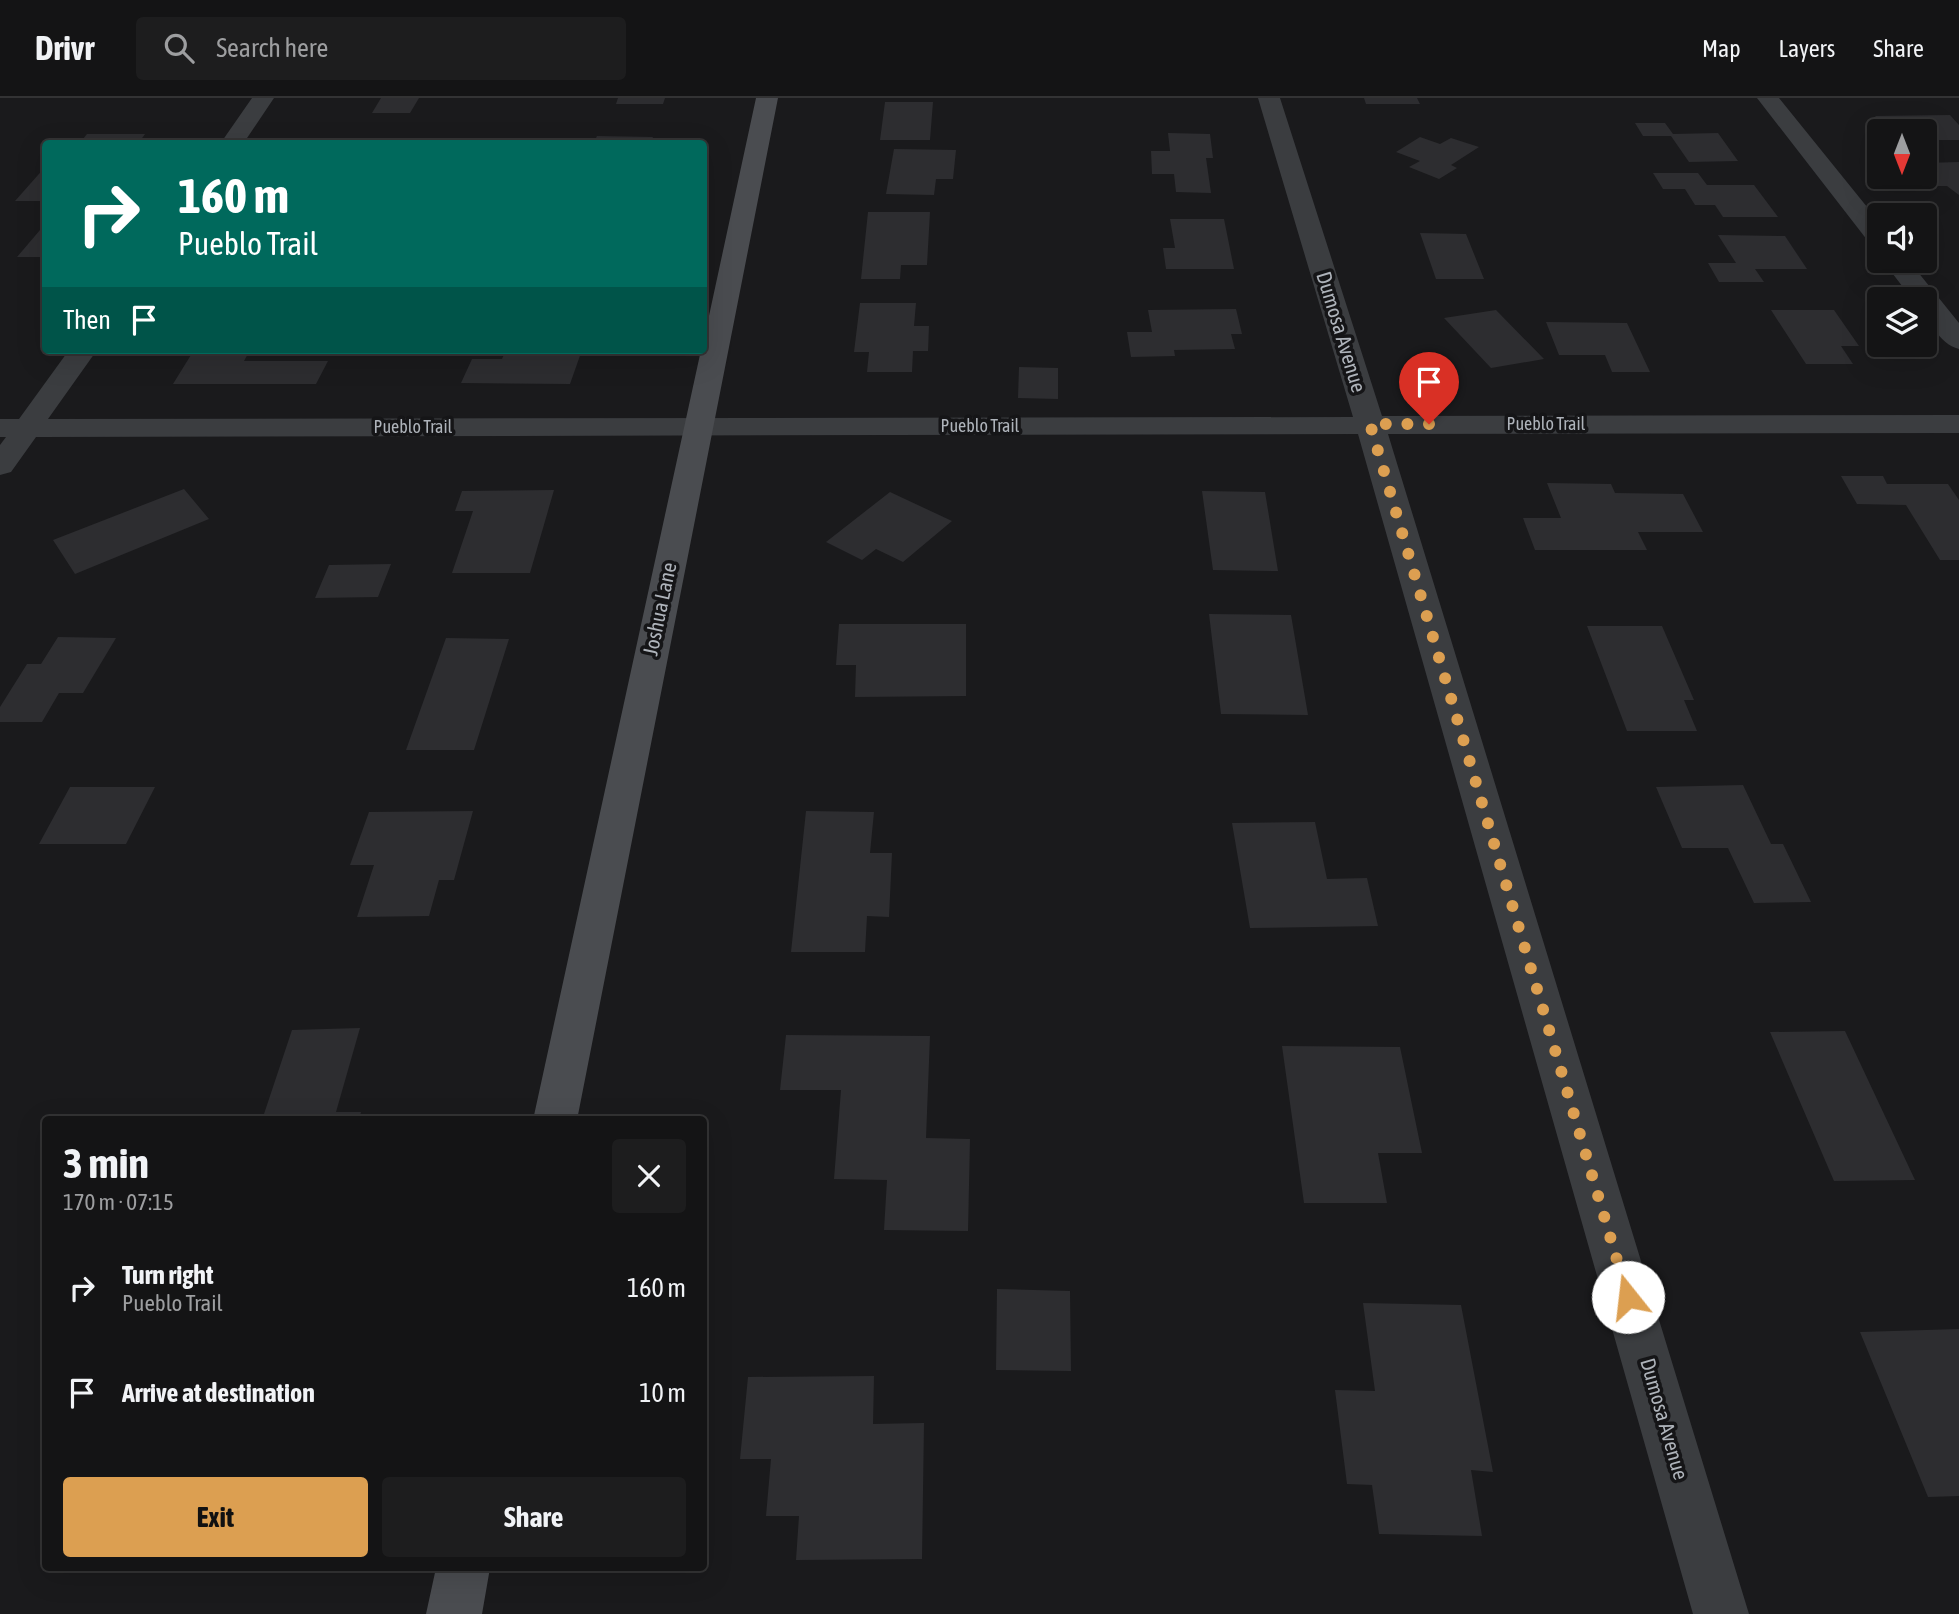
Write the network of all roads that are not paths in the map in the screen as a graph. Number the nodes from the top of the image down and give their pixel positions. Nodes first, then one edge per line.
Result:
1 (263, 98) edge
2 (767, 98) edge
3 (1269, 98) edge
4 (1768, 98) edge
5 (234, 140) edge
6 (1867, 224) edge
7 (1905, 273) edge
8 (1959, 341) edge
9 (79, 354) edge
10 (1370, 424) junction
11 (1959, 424) edge
12 (698, 427) junction
13 (14, 428) edge
14 (0, 466) edge
15 (556, 1116) edge
16 (462, 1571) edge
17 (454, 1614) edge
18 (1721, 1614) edge

1 - 5 street
2 - 12 main road, Joshua Lane
3 - 10 street, Dumosa Avenue
4 - 6 street
7 - 8 street
9 - 13 street
10 - 11 street, Pueblo Trail
10 - 12 street, Pueblo Trail
10 - 18 street, Dumosa Avenue
12 - 13 street, Pueblo Trail
12 - 15 main road, Joshua Lane
13 - 14 street
16 - 17 main road

